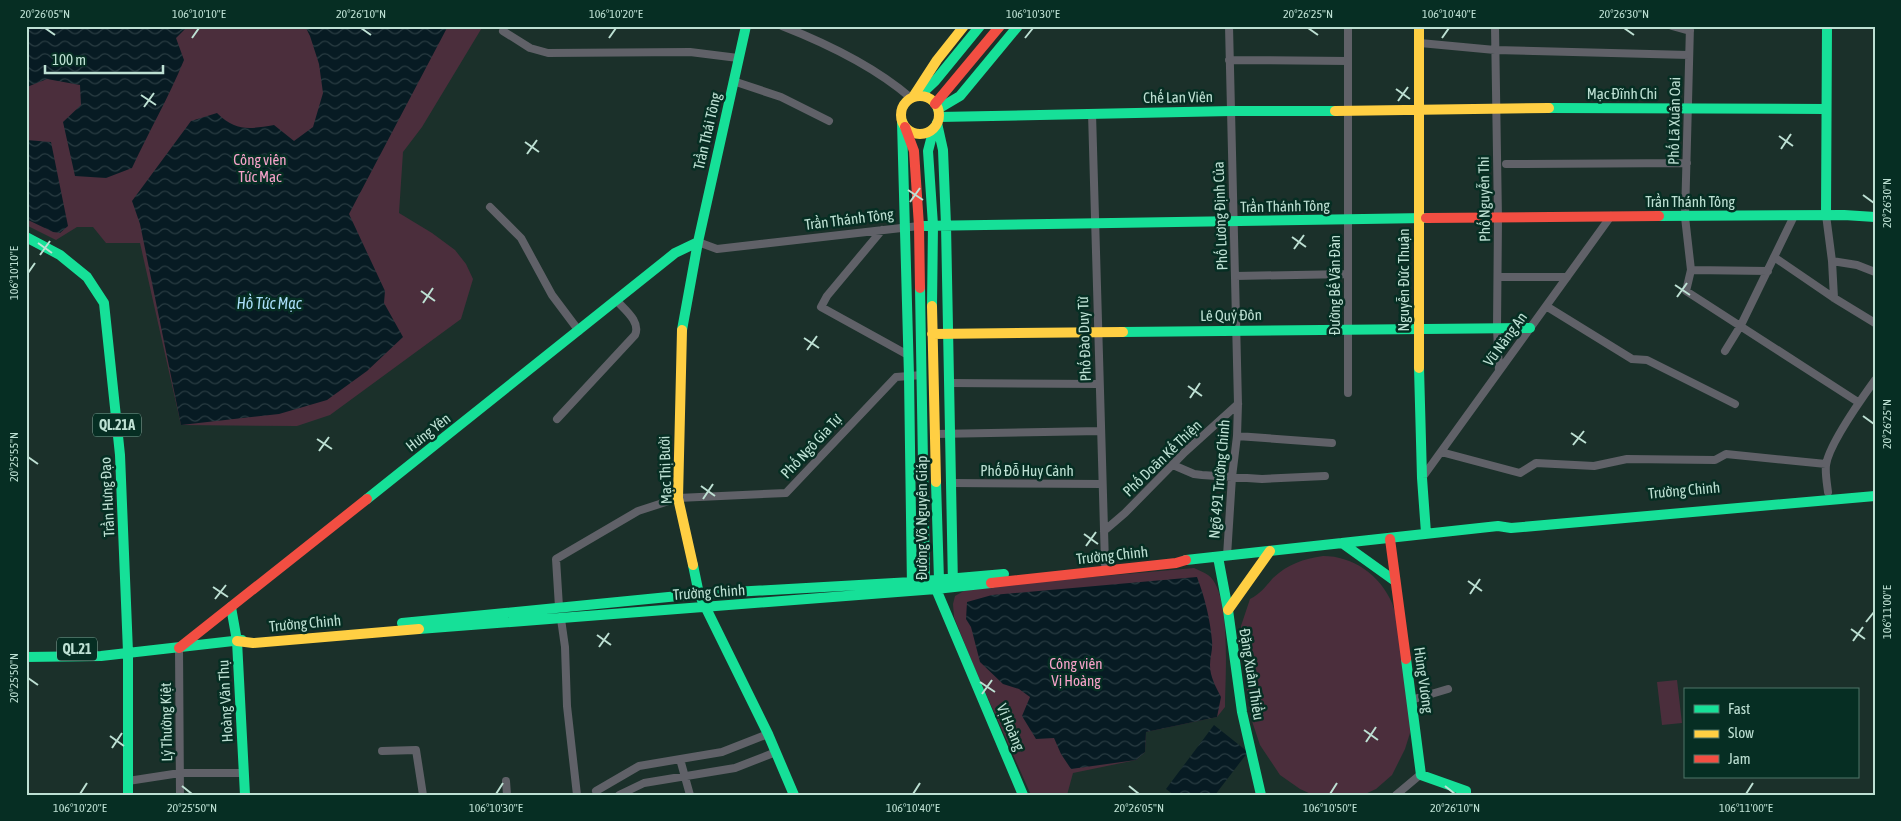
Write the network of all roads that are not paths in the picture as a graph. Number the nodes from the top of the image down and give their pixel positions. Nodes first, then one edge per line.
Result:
1 (746, 26) edge
2 (782, 26) edge
3 (964, 26) edge
4 (980, 26) edge
5 (1000, 26) edge
6 (1018, 26) edge
7 (1229, 26) edge
8 (1348, 26) edge
9 (1419, 26) edge
10 (1495, 26) edge
11 (1672, 26) edge
12 (1827, 26) edge
13 (1690, 28) edge
14 (502, 31) dead end
15 (1420, 43) junction
16 (1495, 50) junction
17 (1689, 55) junction
18 (738, 58) junction
19 (1230, 60) junction
20 (1348, 61) junction
21 (734, 81) junction
22 (914, 97) junction
23 (1496, 108) junction
24 (1688, 109) junction
25 (1826, 109) junction
26 (1348, 110) junction
27 (1231, 111) junction
28 (1418, 111) junction
29 (1092, 113) junction
30 (937, 116) junction
31 (829, 121) dead end
32 (904, 125) junction
33 (1687, 163) junction
34 (1506, 164) dead end
35 (490, 208) dead end
36 (1611, 216) junction
37 (1794, 216) junction
38 (1826, 216) junction
39 (1875, 216) edge
40 (1685, 217) junction
41 (1419, 218) junction
42 (1498, 219) junction
43 (1348, 220) junction
44 (1234, 222) junction
45 (1095, 223) junction
46 (933, 225) junction
47 (946, 225) junction
48 (919, 226) junction
49 (904, 228) junction
50 (882, 230) junction
51 (26, 237) edge
52 (698, 242) junction
53 (1774, 258) junction
54 (1832, 261) junction
55 (1691, 270) junction
56 (1768, 271) junction
57 (1875, 272) edge
58 (1348, 274) junction
59 (1235, 276) junction
60 (1498, 277) junction
61 (1567, 277) junction
62 (1834, 298) junction
63 (617, 301) junction
64 (1546, 306) junction
65 (1875, 323) edge
66 (1740, 326) junction
67 (1497, 328) junction
68 (1530, 328) junction
69 (1348, 329) junction
70 (1418, 329) junction
71 (1236, 330) junction
72 (579, 331) junction
73 (1098, 332) junction
74 (948, 333) junction
75 (932, 334) junction
76 (1725, 350) dead end
77 (908, 354) junction
78 (1499, 371) junction
79 (922, 375) junction
80 (909, 376) junction
81 (1875, 380) edge
82 (950, 383) junction
83 (1100, 384) junction
84 (1348, 394) dead end
85 (1858, 402) junction
86 (1238, 404) junction
87 (1735, 404) dead end
88 (558, 419) dead end
89 (1101, 431) junction
90 (935, 434) junction
91 (951, 434) junction
92 (1237, 436) junction
93 (1332, 443) dead end
94 (1441, 452) junction
95 (1826, 464) junction
96 (1173, 465) junction
97 (1325, 476) dead end
98 (1232, 477) junction
99 (1422, 478) junction
100 (951, 483) junction
101 (1102, 484) junction
102 (1875, 488) edge
103 (1828, 492) junction
104 (1875, 496) edge
105 (678, 498) junction
106 (1498, 526) junction
107 (1104, 531) junction
108 (1426, 533) junction
109 (1390, 538) junction
110 (1342, 543) junction
111 (1270, 551) junction
112 (1222, 556) junction
113 (1182, 560) junction
114 (1105, 564) junction
115 (925, 580) junction
116 (1395, 581) junction
117 (953, 583) junction
118 (937, 584) junction
119 (912, 586) junction
120 (699, 594) junction
121 (231, 607) junction
122 (559, 607) junction
123 (706, 608) junction
124 (1228, 610) junction
125 (561, 619) junction
126 (366, 630) junction
127 (237, 641) junction
128 (179, 648) junction
129 (26, 650) edge
130 (128, 652) junction
131 (26, 657) edge
132 (1448, 690) dead end
133 (1411, 700) junction
134 (768, 734) junction
135 (382, 751) dead end
136 (776, 752) junction
137 (680, 759) junction
138 (244, 773) junction
139 (180, 774) junction
140 (1421, 774) junction
141 (685, 776) junction
142 (128, 781) junction
143 (506, 781) dead end
144 (596, 791) dead end
145 (128, 795) edge
146 (180, 795) edge
147 (245, 795) edge
148 (423, 795) edge
149 (507, 795) edge
150 (577, 795) edge
151 (619, 795) edge
152 (690, 795) edge
153 (794, 795) edge
154 (1023, 795) edge
155 (1261, 795) edge
156 (1396, 795) edge
157 (1466, 795) edge

1 - 18 street, Trần Thái Tông
2 - 22 street
3 - 22 street
4 - 22 street
5 - 30 street, Đường Võ Nguyên Giáp
6 - 30 street
7 - 19 street, Phố Lương Định Của
8 - 20 street, Đường Bế Văn Đàn
9 - 15 street, Nguyễn Đức Thuận
10 - 16 street, Phố Nguyễn Thi
11 - 13 street
12 - 25 street
13 - 17 street, Phố Lã Xuân Oai
14 - 18 street
15 - 16 street
15 - 28 street, Nguyễn Đức Thuận
16 - 17 street
16 - 23 street, Phố Nguyễn Thi
17 - 24 street, Phố Lã Xuân Oai
18 - 21 street, Trần Thái Tông
19 - 20 street
19 - 27 street, Phố Lương Định Của
20 - 26 street, Đường Bế Văn Đàn
21 - 31 street
21 - 52 street, Trần Thái Tông
22 - 30 street
22 - 32 street
23 - 24 street, Mạc Đĩnh Chi
23 - 28 street, Mạc Đĩnh Chi
23 - 42 street, Phố Nguyễn Thi
24 - 25 street, Mạc Đĩnh Chi
24 - 33 street, Phố Lã Xuân Oai
25 - 38 street
26 - 27 street, Chế Lan Viên
26 - 28 street, Chế Lan Viên
26 - 43 street, Đường Bế Văn Đàn
27 - 29 street, Chế Lan Viên
27 - 44 street, Phố Lương Định Của
28 - 41 street, Nguyễn Đức Thuận
29 - 30 street, Chế Lan Viên
29 - 45 street, Phố Đào Duy Từ
30 - 32 street
30 - 46 street, Đường Võ Nguyên Giáp
30 - 47 street, Đường Võ Nguyên Giáp
32 - 48 street, Đường Võ Nguyên Giáp
32 - 49 street, Đường Võ Nguyên Giáp
33 - 34 street
33 - 40 street, Phố Lã Xuân Oai
35 - 72 street
36 - 40 street, Trần Thánh Tông
36 - 42 street, Trần Thánh Tông
36 - 61 street, Vũ Năng An
37 - 38 street, Trần Thánh Tông
37 - 40 street, Trần Thánh Tông
37 - 53 street
38 - 39 street, Trần Thánh Tông
38 - 54 street
40 - 55 street, Phố Lã Xuân Oai
41 - 42 street, Trần Thánh Tông
41 - 43 street, Trần Thánh Tông
41 - 70 street, Nguyễn Đức Thuận
42 - 60 street, Phố Nguyễn Thi
43 - 44 street, Trần Thánh Tông
43 - 58 street, Đường Bế Văn Đàn
44 - 45 street, Trần Thánh Tông
44 - 59 street, Phố Lương Định Của
45 - 47 street, Trần Thánh Tông
45 - 73 street, Phố Đào Duy Từ
46 - 47 street, Trần Thánh Tông
46 - 48 street, Trần Thánh Tông
46 - 75 street, Đường Võ Nguyên Giáp
47 - 74 street, Đường Võ Nguyên Giáp
48 - 49 street, Trần Thánh Tông
48 - 79 street, Đường Võ Nguyên Giáp
49 - 50 street, Trần Thánh Tông
49 - 77 street, Đường Võ Nguyên Giáp
50 - 52 street, Trần Thánh Tông
50 - 77 street
51 - 130 street, Trần Hưng Đạo / QL.21A
52 - 63 street, Hưng Yên
52 - 105 street, Mạc Thị Bưởi
53 - 56 street
53 - 62 street
54 - 57 street
54 - 62 street
55 - 56 street
55 - 66 street, Phố Lã Xuân Oai
56 - 66 street
58 - 59 street
58 - 69 street, Đường Bế Văn Đàn
59 - 71 street, Phố Lương Định Của
60 - 61 street
60 - 67 street, Phố Nguyễn Thi
61 - 64 street, Vũ Năng An
62 - 65 street
63 - 72 street, Hưng Yên
63 - 88 street
64 - 68 street, Vũ Năng An
64 - 87 street
66 - 76 street
66 - 85 street
67 - 68 street, Lê Quý Đôn
67 - 70 street, Lê Quý Đôn
67 - 78 street, Phố Nguyễn Thi
68 - 78 street, Vũ Năng An
69 - 70 street, Lê Quý Đôn
69 - 71 street, Lê Quý Đôn
69 - 84 street, Đường Bế Văn Đàn
70 - 99 street, Nguyễn Đức Thuận
71 - 73 street, Lê Quý Đôn
71 - 86 street, Phố Lương Định Của
72 - 121 street, Hưng Yên
73 - 74 street, Lê Quý Đôn
73 - 83 street, Phố Đào Duy Từ
74 - 75 street, Lê Quý Đôn
74 - 82 street, Đường Võ Nguyên Giáp
75 - 90 street, Đường Võ Nguyên Giáp
77 - 80 street, Đường Võ Nguyên Giáp
78 - 94 street, Vũ Năng An
79 - 80 street, Phố Ngô Gia Tự
79 - 115 street, Đường Võ Nguyên Giáp
80 - 105 street, Phố Ngô Gia Tự
80 - 119 street, Đường Võ Nguyên Giáp
81 - 85 street
82 - 83 street
82 - 91 street, Đường Võ Nguyên Giáp
83 - 89 street, Phố Đào Duy Từ
85 - 95 street
86 - 92 street, Ngõ 491 Trường Chinh
86 - 96 street, Phố Doãn Kế Thiện
89 - 91 street
89 - 101 street, Phố Đào Duy Từ
90 - 91 street
90 - 118 street, Đường Võ Nguyên Giáp
91 - 100 street, Đường Võ Nguyên Giáp
92 - 93 street
92 - 98 street, Ngõ 491 Trường Chinh
94 - 95 street
94 - 99 street, Vũ Năng An
95 - 103 street
96 - 98 street
96 - 107 street, Phố Doãn Kế Thiện
97 - 98 street
98 - 112 street, Ngõ 491 Trường Chinh
99 - 108 street, Nguyễn Đức Thuận
100 - 101 street, Phố Đỗ Huy Cảnh
100 - 117 street, Đường Võ Nguyên Giáp
101 - 107 street, Phố Đào Duy Từ
102 - 103 street, Trường Chinh
103 - 106 street, Trường Chinh
104 - 106 street, Trường Chinh
105 - 120 street, Mạc Thị Bưởi
105 - 122 street, Phố Ngô Gia Tự
106 - 108 street, Trường Chinh
107 - 114 street, Phố Đào Duy Từ
108 - 109 street, Trường Chinh
109 - 110 street, Trường Chinh
109 - 116 street, Hùng Vương
110 - 111 street, Trường Chinh
110 - 116 street
111 - 112 street, Trường Chinh
111 - 124 street
112 - 113 street, Trường Chinh
112 - 124 street, Đặng Xuân Thiều
113 - 114 street, Trường Chinh
113 - 117 street, Trường Chinh
114 - 117 street, Trường Chinh
115 - 118 street, Trường Chinh
115 - 119 street, Trường Chinh
116 - 133 street, Hùng Vương
117 - 118 street, Trường Chinh
118 - 119 street, Trường Chinh
118 - 154 street, Vị Hoàng
119 - 120 street, Trường Chinh
119 - 123 street, Trường Chinh
120 - 122 street, Trường Chinh
120 - 123 street, Mạc Thị Bưởi
121 - 127 street, Hoàng Văn Thụ
121 - 128 street, Hưng Yên
122 - 125 street
122 - 126 street, Trường Chinh
123 - 125 street, Trường Chinh
123 - 134 street, Mạc Thị Bưởi
124 - 155 street, Đặng Xuân Thiều
125 - 126 street, Trường Chinh
125 - 150 street
126 - 127 street, Trường Chinh
127 - 128 street, Trường Chinh
127 - 138 street, Hoàng Văn Thụ
128 - 130 street, Trường Chinh
128 - 139 street, Lý Thường Kiệt
129 - 130 street, Trường Chinh / QL.21
130 - 131 street, Trường Chinh / QL.21
130 - 142 street, Trần Hưng Đạo
132 - 133 street
133 - 140 street, Hùng Vương
134 - 136 street, Mạc Thị Bưởi
134 - 137 street
135 - 148 street
136 - 141 street
136 - 153 street, Mạc Thị Bưởi
137 - 141 street
137 - 144 street
138 - 139 street
138 - 147 street, Hoàng Văn Thụ
139 - 142 street
139 - 146 street, Lý Thường Kiệt
140 - 156 street
140 - 157 street
141 - 151 street
141 - 152 street
142 - 145 street, Trần Hưng Đạo
143 - 149 street

